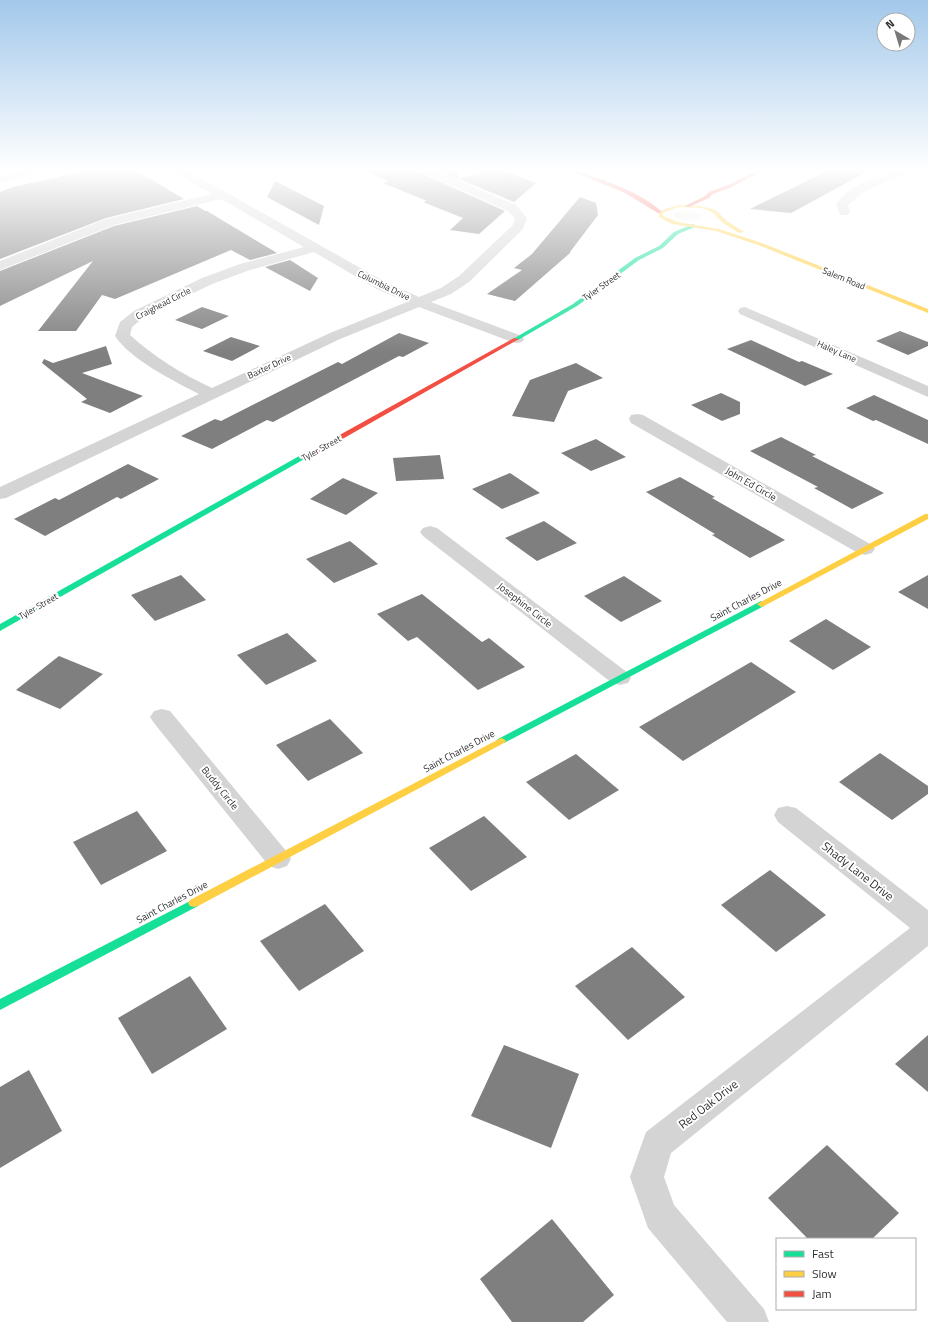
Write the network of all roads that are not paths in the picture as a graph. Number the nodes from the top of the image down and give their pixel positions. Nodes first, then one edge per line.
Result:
1 (91, 230) edge
2 (283, 230) edge
3 (515, 230) edge
4 (685, 230) edge
5 (714, 230) edge
6 (736, 230) edge
7 (726, 232) junction
8 (648, 244) dead end
9 (760, 244) junction
10 (661, 247) junction
11 (315, 248) junction
12 (637, 259) junction
13 (0, 266) edge
14 (419, 302) junction
15 (745, 311) dead end
16 (928, 311) edge
17 (517, 338) junction
18 (928, 391) edge
19 (210, 393) junction
20 (637, 419) dead end
21 (0, 494) edge
22 (928, 516) edge
23 (430, 532) dead end
24 (866, 549) junction
25 (0, 628) edge
26 (620, 678) junction
27 (162, 717) dead end
28 (787, 815) dead end
29 (278, 858) junction
30 (928, 926) edge
31 (928, 930) edge
32 (0, 1005) edge
33 (751, 1322) edge

1 - 13 street
2 - 11 street, Columbia Drive
3 - 14 street, Baxter Drive
4 - 10 street, Tyler Street
5 - 7 street, Salem Road
6 - 9 street, Salem Road
7 - 9 street, Salem Road
7 - 10 street
8 - 12 street, Tyler Street
9 - 16 street, Salem Road
10 - 12 street, Tyler Street
11 - 14 street, Columbia Drive
11 - 19 street, Craighead Circle
12 - 17 street, Tyler Street
14 - 17 street, Columbia Drive
14 - 19 street, Baxter Drive
15 - 18 street, Haley Lane
17 - 25 street, Tyler Street
19 - 21 street, Baxter Drive
20 - 24 street, John Ed Circle
22 - 24 street, Saint Charles Drive
23 - 26 street, Josephine Circle
24 - 26 street, Saint Charles Drive
26 - 29 street, Saint Charles Drive
27 - 29 street, Buddy Circle
28 - 30 street, Shady Lane Drive
29 - 32 street, Saint Charles Drive
31 - 33 street, Red Oak Drive

